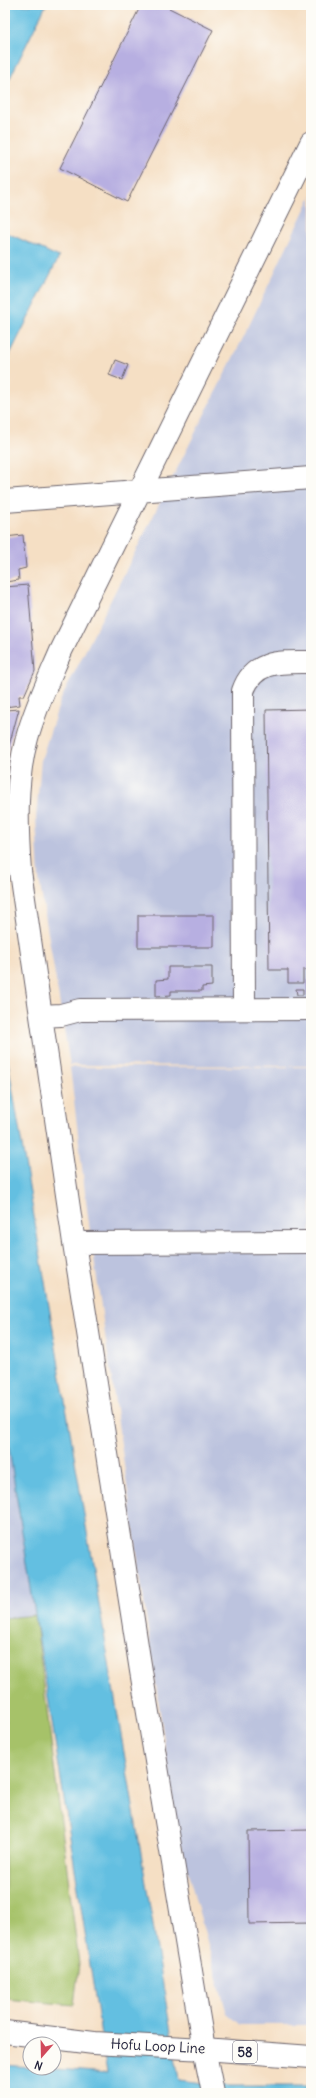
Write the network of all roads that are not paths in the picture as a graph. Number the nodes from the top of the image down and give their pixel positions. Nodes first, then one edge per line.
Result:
1 (311, 143) edge
2 (311, 478) edge
3 (139, 492) junction
4 (5, 501) edge
5 (311, 662) edge
6 (244, 1009) junction
7 (311, 1009) edge
8 (41, 1016) junction
9 (74, 1242) junction
10 (311, 1242) edge
11 (5, 2032) edge
12 (204, 2049) junction
13 (311, 2057) edge
14 (213, 2093) edge

1 - 3 street
2 - 3 street
3 - 4 street
3 - 8 street
5 - 6 street
6 - 7 street
6 - 8 street
8 - 9 street
9 - 10 street
9 - 12 street
11 - 12 street, Hofu Loop Line / 58
12 - 13 street, Hofu Loop Line / 58
12 - 14 street

